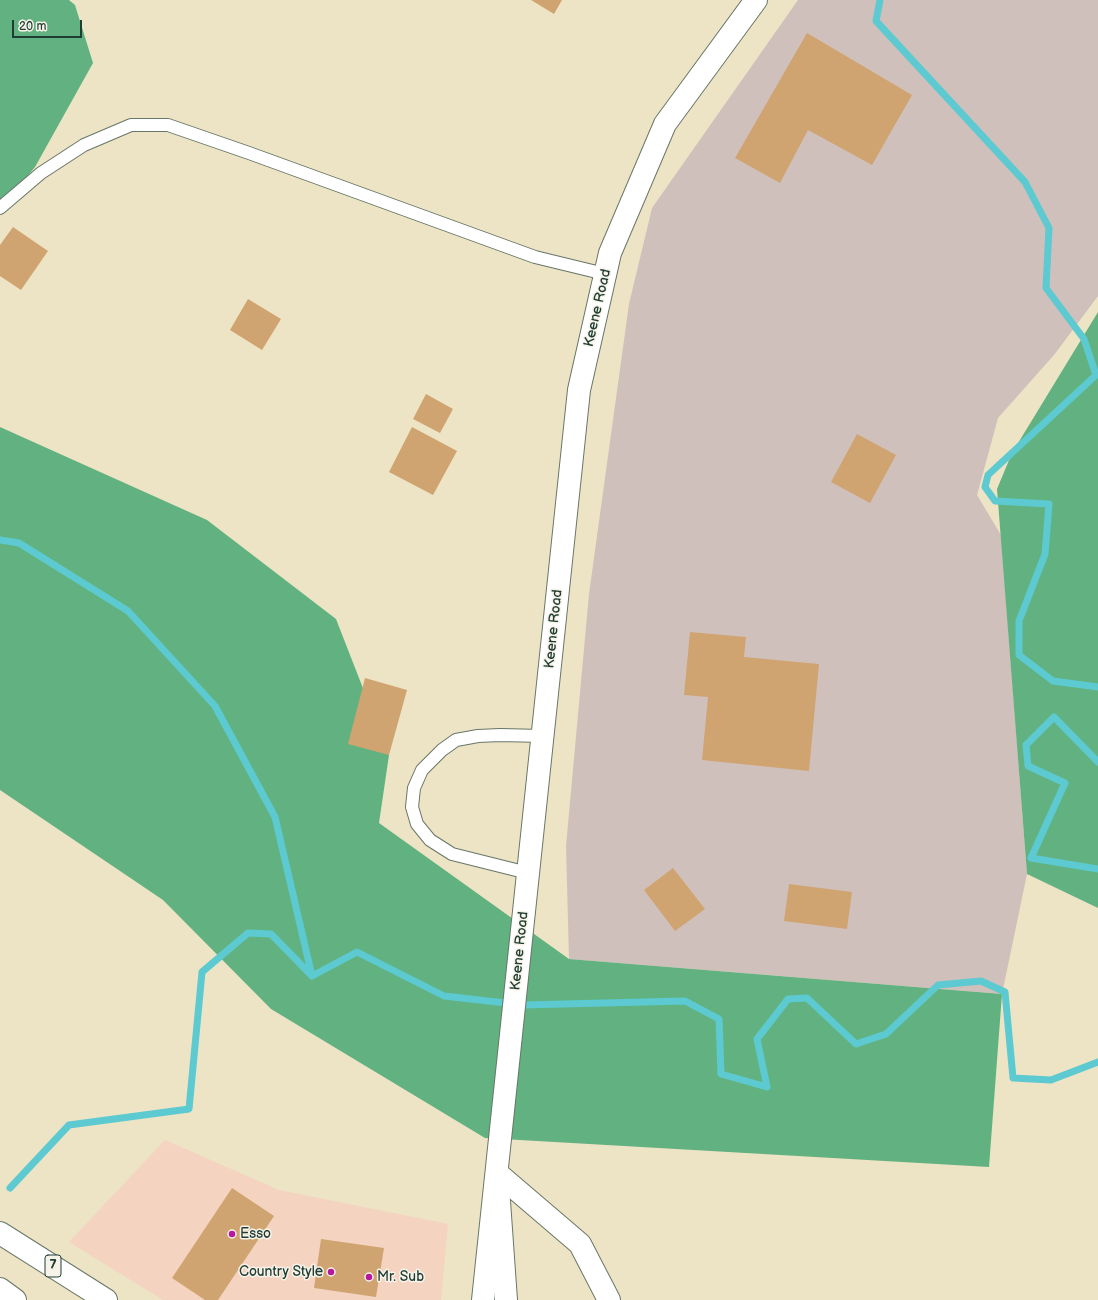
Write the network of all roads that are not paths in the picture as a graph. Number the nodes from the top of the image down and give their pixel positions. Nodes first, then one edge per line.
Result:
1 (756, 0) edge
2 (0, 208) edge
3 (606, 274) junction
4 (543, 736) junction
5 (528, 874) junction
6 (497, 1173) junction
7 (0, 1233) edge
8 (0, 1289) edge
9 (16, 1300) edge
10 (106, 1300) edge
11 (483, 1300) edge
12 (506, 1300) edge
13 (609, 1300) edge

1 - 3 main road, Keene Road
2 - 3 lane
3 - 4 main road, Keene Road
4 - 5 main road, Keene Road
4 - 5 lane
5 - 6 main road, Keene Road
6 - 11 main road, Keene Road
6 - 12 main road
6 - 13 main road
7 - 10 main road, 7
8 - 9 main road

